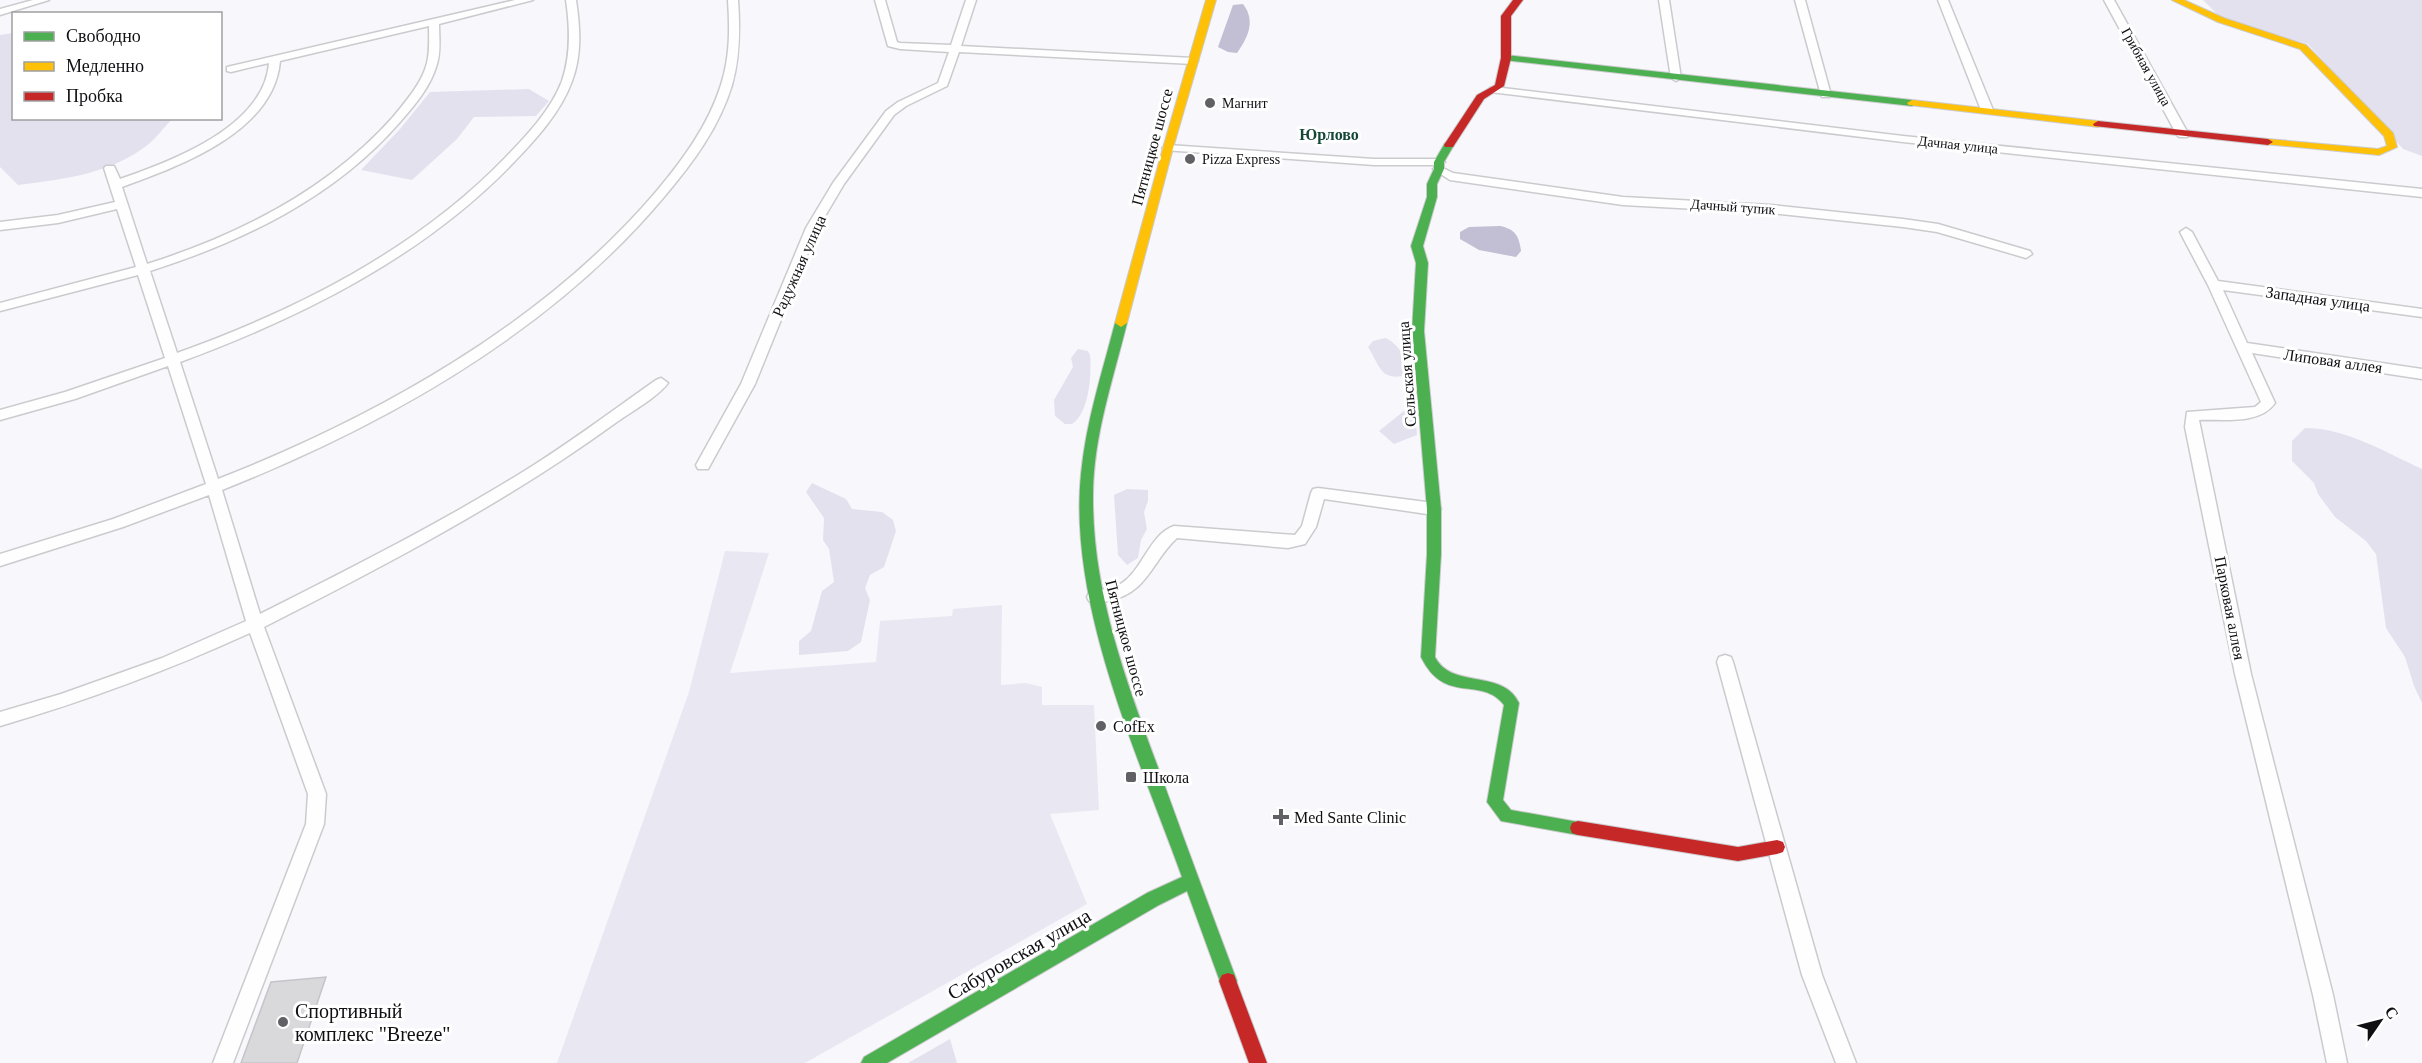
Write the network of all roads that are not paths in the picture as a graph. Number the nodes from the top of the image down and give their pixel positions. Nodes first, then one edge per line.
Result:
1 (44, 0) edge
2 (528, 0) edge
3 (571, 0) edge
4 (733, 0) edge
5 (880, 0) edge
6 (971, 0) edge
7 (1211, 0) edge
8 (1518, 0) edge
9 (1664, 0) edge
10 (1800, 0) edge
11 (1943, 0) edge
12 (2109, 0) edge
13 (2177, 0) edge
14 (0, 12) edge
15 (434, 22) junction
16 (955, 49) junction
17 (275, 58) junction
18 (1506, 58) junction
19 (1193, 61) junction
20 (231, 69) dead end
21 (1676, 78) junction
22 (1494, 90) junction
23 (1826, 95) junction
24 (1987, 110) junction
25 (2183, 135) junction
26 (1168, 148) junction
27 (1439, 165) junction
28 (110, 168) dead end
29 (115, 185) junction
30 (2422, 193) edge
31 (121, 204) junction
32 (0, 226) edge
33 (2186, 232) dead end
34 (2026, 254) dead end
35 (143, 270) junction
36 (2214, 285) junction
37 (0, 307) edge
38 (2422, 313) edge
39 (2243, 348) junction
40 (172, 360) junction
41 (2422, 374) edge
42 (661, 383) dead end
43 (0, 415) edge
44 (703, 465) dead end
45 (214, 488) junction
46 (1434, 509) junction
47 (0, 560) edge
48 (1095, 597) junction
49 (255, 624) junction
50 (1725, 663) dead end
51 (0, 719) edge
52 (1777, 847) junction
53 (1190, 881) junction
54 (223, 1063) edge
55 (870, 1063) edge
56 (1258, 1063) edge
57 (1846, 1063) edge
58 (2337, 1063) edge

1 - 14 street
2 - 15 street
3 - 40 street
4 - 45 street
5 - 16 street
6 - 16 street, Радужная улица
7 - 19 street, Пятницкое шоссе
8 - 18 street, Сельская улица
9 - 21 street
10 - 23 street
11 - 24 street
12 - 25 street, Грибная улица
13 - 25 street
15 - 17 street
15 - 35 street
16 - 19 street
16 - 44 street, Радужная улица
17 - 20 street
17 - 29 street
18 - 21 street
18 - 22 street, Сельская улица
19 - 26 street, Пятницкое шоссе
21 - 23 street
22 - 27 street, Сельская улица
22 - 30 street, Дачная улица
23 - 24 street
24 - 25 street
26 - 27 street, Дачный тупик
26 - 48 street, Пятницкое шоссе
27 - 34 street, Дачный тупик
27 - 46 street, Сельская улица
28 - 29 street
29 - 31 street
31 - 32 street
31 - 35 street
33 - 36 street, Парковая аллея
35 - 37 street
35 - 40 street
36 - 38 street, Западная улица
36 - 39 street, Парковая аллея
39 - 41 street, Липовая аллея
39 - 58 street, Парковая аллея
40 - 43 street
40 - 45 street
42 - 49 street
45 - 47 street
45 - 49 street
46 - 48 street
46 - 52 street, Сельская улица
48 - 53 street, Пятницкое шоссе
49 - 51 street
49 - 54 street
50 - 52 street
52 - 57 street
53 - 55 street, Сабуровская улица
53 - 56 street, Пятницкое шоссе

